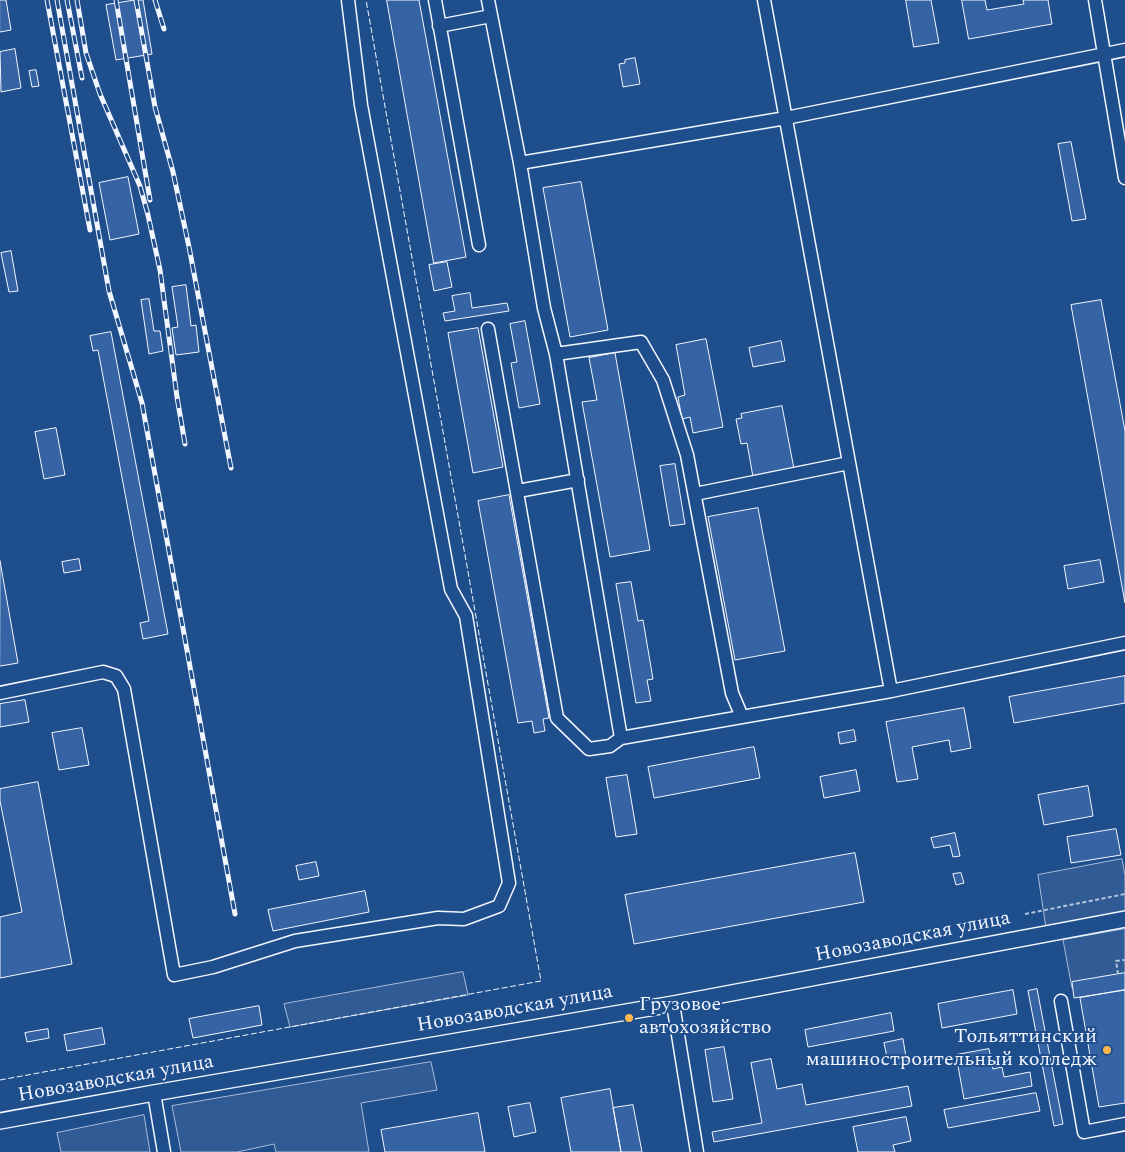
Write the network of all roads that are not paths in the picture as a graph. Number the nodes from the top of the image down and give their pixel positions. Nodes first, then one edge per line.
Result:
1 (348, 0) edge
2 (435, 0) edge
3 (488, 0) edge
4 (764, 0) edge
5 (1095, 0) edge
6 (491, 16) junction
7 (439, 26) junction
8 (1125, 50) edge
9 (1105, 54) junction
10 (786, 118) junction
11 (520, 164) junction
12 (1125, 178) edge
13 (479, 245) dead end
14 (488, 330) dead end
15 (556, 354) junction
16 (849, 463) junction
17 (578, 480) junction
18 (518, 492) junction
19 (694, 494) junction
20 (1125, 643) edge
21 (891, 691) junction
22 (0, 693) edge
23 (742, 717) junction
24 (621, 738) junction
25 (1125, 919) edge
26 (1061, 1001) dead end
27 (673, 1004) junction
28 (154, 1093) junction
29 (0, 1121) edge
30 (1125, 1124) edge
31 (164, 1152) edge
32 (697, 1152) edge

1 - 22 street
2 - 7 street
3 - 6 street
4 - 10 street
5 - 9 street
6 - 7 street
6 - 11 street
7 - 13 street
8 - 9 street
9 - 10 street
9 - 12 street
10 - 11 street
10 - 16 street
11 - 15 street
14 - 18 street
15 - 17 street
15 - 19 street
16 - 19 street
16 - 21 street
17 - 18 street
17 - 24 street
18 - 24 street
19 - 23 street
20 - 21 street
21 - 23 street
23 - 24 street
25 - 27 main road, Новозаводская улица
26 - 30 street
27 - 28 main road, Новозаводская улица
27 - 32 street
28 - 29 main road, Новозаводская улица
28 - 31 street

